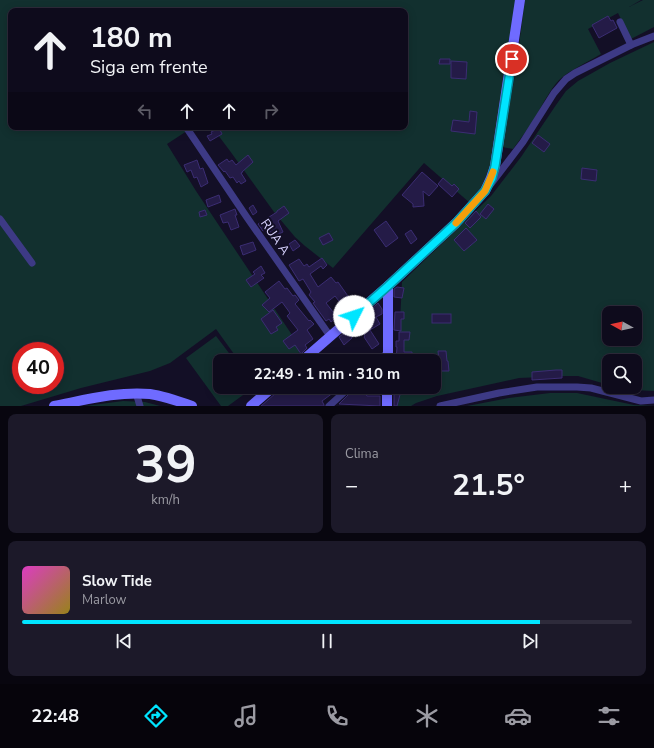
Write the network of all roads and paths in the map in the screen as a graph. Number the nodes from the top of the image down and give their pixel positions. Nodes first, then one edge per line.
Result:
1 (520, 0) edge
2 (620, 22) dead end
3 (654, 36) edge
4 (631, 45) junction
5 (188, 130) edge
6 (485, 191) junction
7 (0, 219) edge
8 (32, 263) dead end
9 (388, 286) junction
10 (330, 336) junction
11 (310, 354) edge
12 (388, 354) edge
13 (136, 393) junction
14 (265, 394) edge
15 (342, 394) edge
16 (387, 394) edge
17 (654, 400) edge
18 (54, 406) edge
19 (140, 406) edge
20 (192, 406) edge
21 (251, 406) edge
22 (329, 406) edge
23 (387, 406) edge
24 (440, 406) edge

1 - 6 street
2 - 4 street
3 - 4 street
4 - 6 street
5 - 10 street, RUA A
6 - 9 street
7 - 8 street
9 - 10 street
9 - 12 street
10 - 11 street
13 - 18 street
13 - 19 street
13 - 20 street
14 - 21 street
15 - 22 street
16 - 23 street
17 - 24 street

